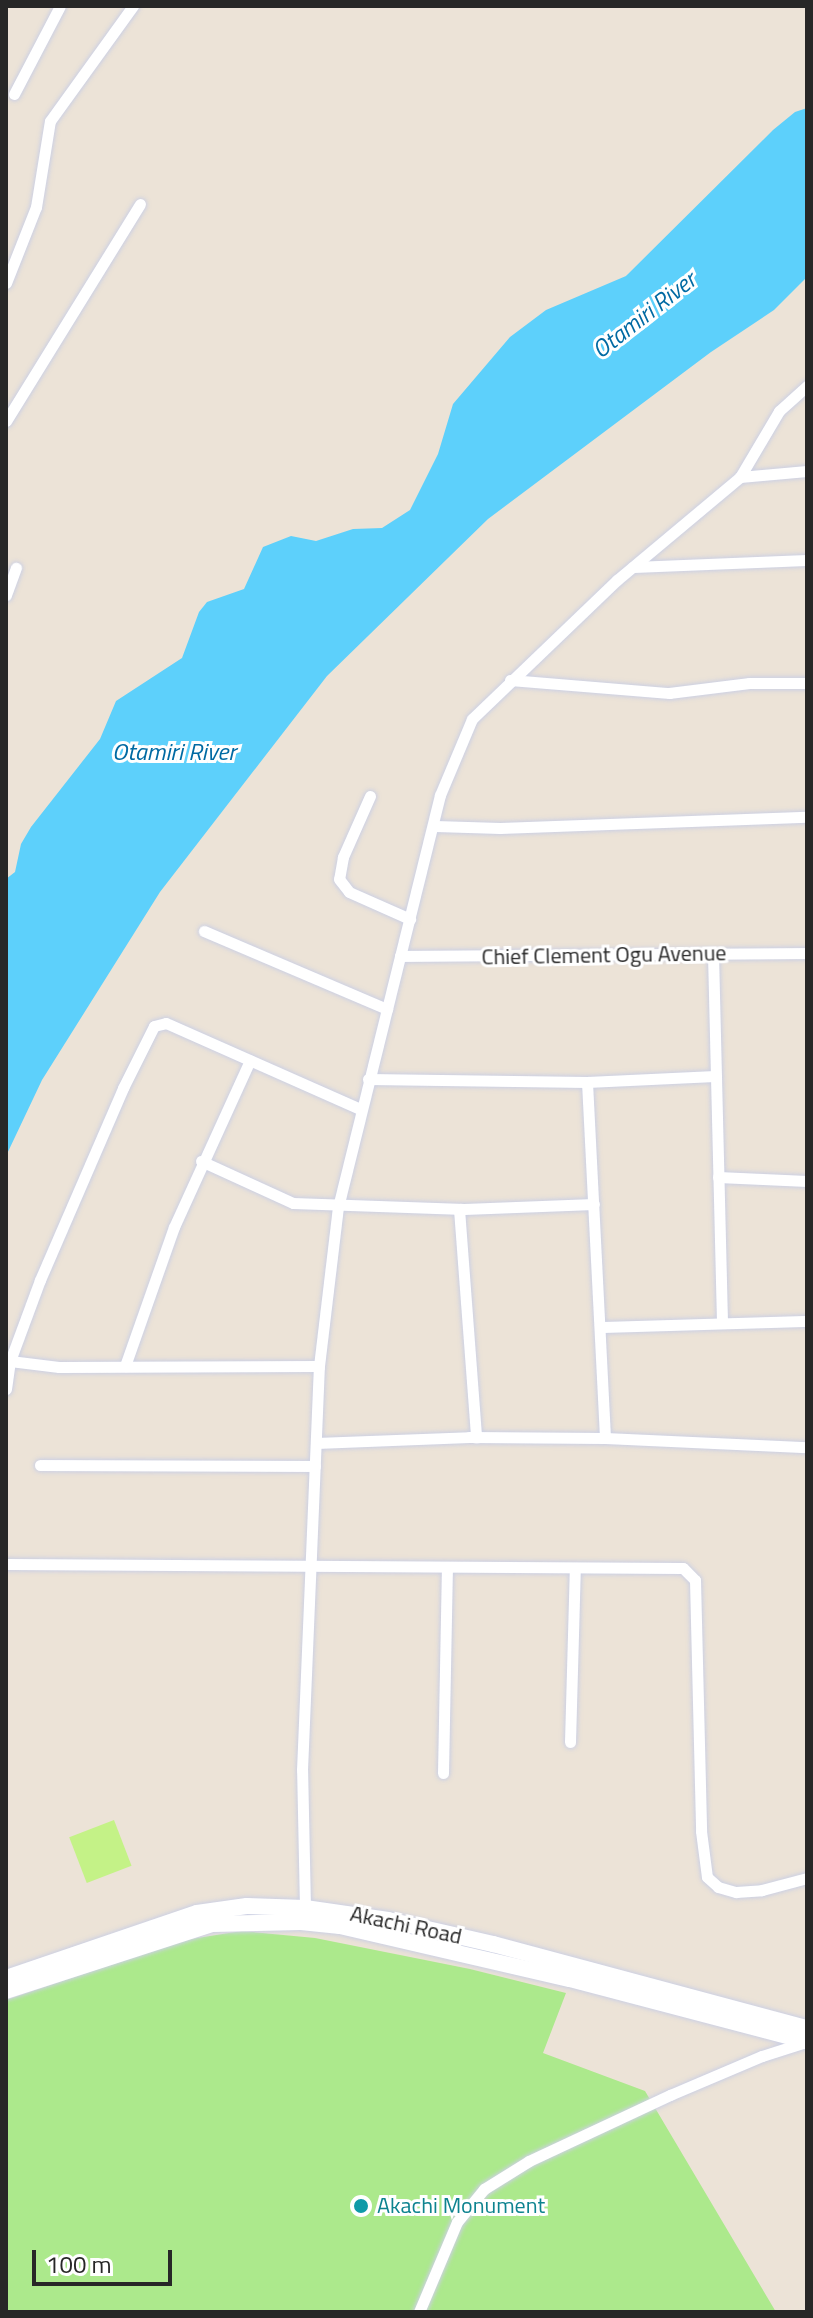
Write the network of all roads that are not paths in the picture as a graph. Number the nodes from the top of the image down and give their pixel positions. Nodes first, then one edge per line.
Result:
1 (60, 6) edge
2 (133, 6) edge
3 (14, 94) dead end
4 (140, 204) dead end
5 (6, 283) edge
6 (807, 386) edge
7 (6, 421) edge
8 (807, 471) edge
9 (740, 477) junction
10 (807, 560) edge
11 (632, 567) junction
12 (16, 568) dead end
13 (6, 595) edge
14 (510, 680) junction
15 (807, 683) edge
16 (370, 796) dead end
17 (807, 817) edge
18 (435, 826) junction
19 (410, 919) junction
20 (204, 931) dead end
21 (807, 953) edge
22 (713, 954) junction
23 (400, 956) junction
24 (387, 1009) junction
25 (250, 1060) junction
26 (715, 1076) junction
27 (368, 1079) junction
28 (587, 1082) junction
29 (360, 1109) junction
30 (201, 1161) junction
31 (718, 1177) junction
32 (807, 1181) edge
33 (594, 1204) junction
34 (338, 1207) junction
35 (459, 1209) junction
36 (722, 1321) junction
37 (807, 1321) edge
38 (600, 1327) junction
39 (10, 1361) junction
40 (125, 1366) junction
41 (319, 1366) junction
42 (6, 1389) edge
43 (476, 1437) junction
44 (605, 1438) junction
45 (316, 1443) junction
46 (807, 1447) edge
47 (40, 1465) dead end
48 (315, 1466) junction
49 (6, 1564) edge
50 (311, 1566) junction
51 (447, 1568) junction
52 (575, 1568) junction
53 (570, 1742) dead end
54 (443, 1773) dead end
55 (807, 1878) edge
56 (305, 1908) junction
57 (6, 1978) edge
58 (6, 1991) edge
59 (807, 2028) edge
60 (807, 2041) edge
61 (419, 2312) edge

1 - 3 street
2 - 5 street
4 - 7 street
6 - 9 street
8 - 9 street
9 - 11 street
10 - 11 street
11 - 14 street
12 - 13 street
14 - 15 street
14 - 18 street
16 - 19 street
17 - 18 street
18 - 19 street
19 - 23 street
20 - 24 street
21 - 22 street, Chief Clement Ogu Avenue
22 - 23 street, Chief Clement Ogu Avenue
22 - 26 street
23 - 24 street
24 - 27 street
25 - 29 street
25 - 30 street
25 - 39 street
26 - 28 street
26 - 31 street
27 - 28 street
27 - 29 street
28 - 33 street
29 - 34 street
30 - 34 street
30 - 40 street
31 - 32 street
31 - 36 street
33 - 35 street
33 - 38 street
34 - 35 street
34 - 41 street
35 - 43 street
36 - 37 street
36 - 38 street
38 - 44 street
39 - 40 street
39 - 42 street
40 - 41 street
41 - 45 street
43 - 44 street
43 - 45 street
44 - 46 street
45 - 48 street
47 - 48 street
48 - 50 street
49 - 50 street
50 - 51 street
50 - 56 street
51 - 52 street
51 - 54 street
52 - 53 street
52 - 55 street
56 - 57 main road, Akachi Road
56 - 59 main road, Akachi Road
58 - 60 main road, Akachi Road
60 - 61 street

